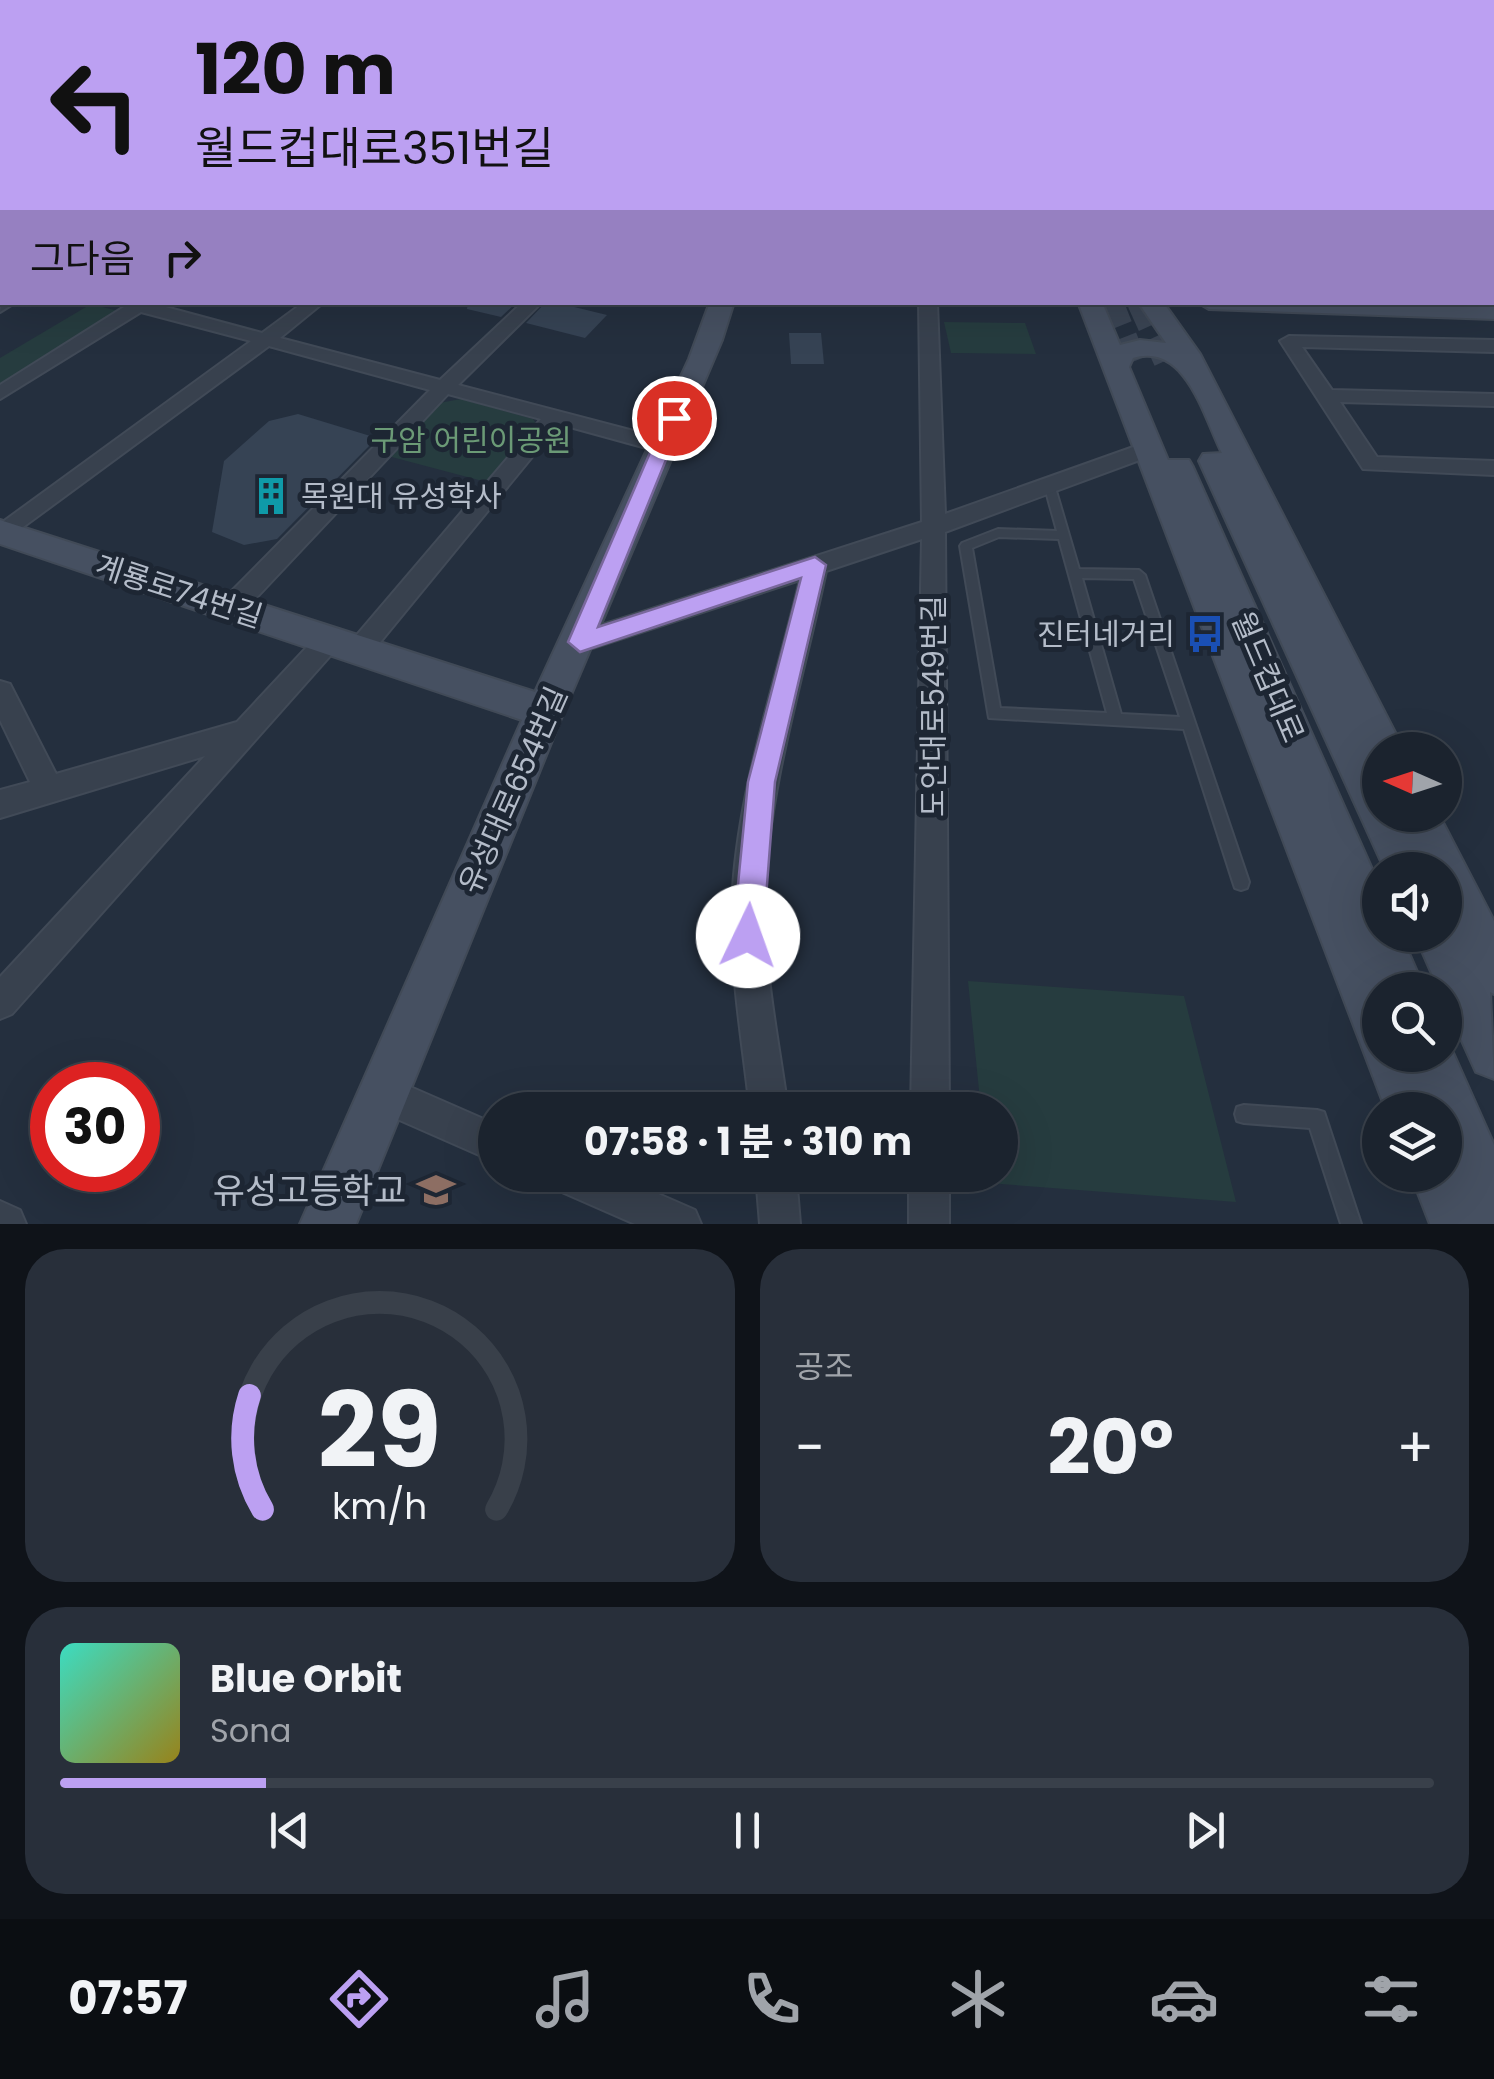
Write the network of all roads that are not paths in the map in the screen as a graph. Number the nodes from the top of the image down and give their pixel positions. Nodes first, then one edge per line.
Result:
1 (131, 305) edge
2 (136, 305) edge
3 (312, 305) edge
4 (531, 305) edge
5 (721, 305) edge
6 (928, 305) edge
7 (1093, 305) edge
8 (1150, 305) edge
9 (1282, 305) edge
10 (1307, 306) junction
11 (1494, 312) edge
12 (266, 340) junction
13 (1494, 346) edge
14 (1160, 364) junction
15 (444, 387) junction
16 (0, 393) edge
17 (1326, 396) junction
18 (1494, 400) edge
19 (554, 417) junction
20 (660, 445) junction
21 (1146, 450) junction
22 (1494, 468) edge
23 (1049, 484) junction
24 (934, 526) junction
25 (1, 534) edge
26 (1063, 535) junction
27 (815, 565) junction
28 (1074, 573) junction
29 (231, 608) junction
30 (580, 642) junction
31 (344, 645) junction
32 (0, 692) edge
33 (545, 711) junction
34 (1116, 719) junction
35 (1189, 723) junction
36 (245, 732) junction
37 (1374, 732) edge
38 (1362, 777) edge
39 (48, 789) junction
40 (0, 804) edge
41 (1242, 882) dead end
42 (1462, 905) edge
43 (1446, 952) edge
44 (1494, 970) edge
45 (1394, 972) edge
46 (1362, 987) edge
47 (0, 1002) edge
48 (1494, 1054) edge
49 (1435, 1072) edge
50 (767, 1092) edge
51 (930, 1092) edge
52 (383, 1094) junction
53 (1244, 1114) dead end
54 (478, 1135) edge
55 (608, 1192) edge
56 (777, 1192) edge
57 (929, 1192) edge
58 (1445, 1192) edge
59 (1494, 1209) edge
60 (328, 1224) edge
61 (681, 1224) edge
62 (780, 1224) edge
63 (929, 1224) edge
64 (1351, 1224) edge
65 (1458, 1224) edge

1 - 16 street
2 - 12 street
3 - 12 street
4 - 15 street
5 - 20 street, 유성대로654번길
6 - 24 street, 도안대로549번길
7 - 14 street
8 - 14 street
9 - 10 street
10 - 11 street
10 - 14 street
12 - 15 street
12 - 25 street
13 - 17 street
14 - 21 street
14 - 37 street
14 - 38 street, 월드컵대로
14 - 45 street, 월드컵대로
15 - 19 street
15 - 29 street
17 - 18 street
17 - 22 street
19 - 20 street
19 - 31 street
20 - 30 street, 유성대로654번길
21 - 23 street
21 - 46 street
23 - 24 street
23 - 26 lane
24 - 27 street
24 - 51 street, 도안대로549번길
25 - 29 street, 계룡로74번길
26 - 28 lane
26 - 34 lane
27 - 30 street
27 - 50 street
28 - 34 lane
28 - 35 lane
29 - 31 street, 계룡로74번길
30 - 33 street, 유성대로654번길
31 - 33 street, 계룡로74번길
31 - 36 street
32 - 39 street
33 - 52 street, 유성대로654번길
34 - 35 lane
35 - 41 lane
36 - 39 street
36 - 47 street
39 - 40 street
42 - 44 street
43 - 48 street
49 - 59 street
52 - 54 street
52 - 60 street, 유성대로654번길
53 - 64 lane
55 - 61 street
56 - 62 street
57 - 63 street
58 - 65 street

